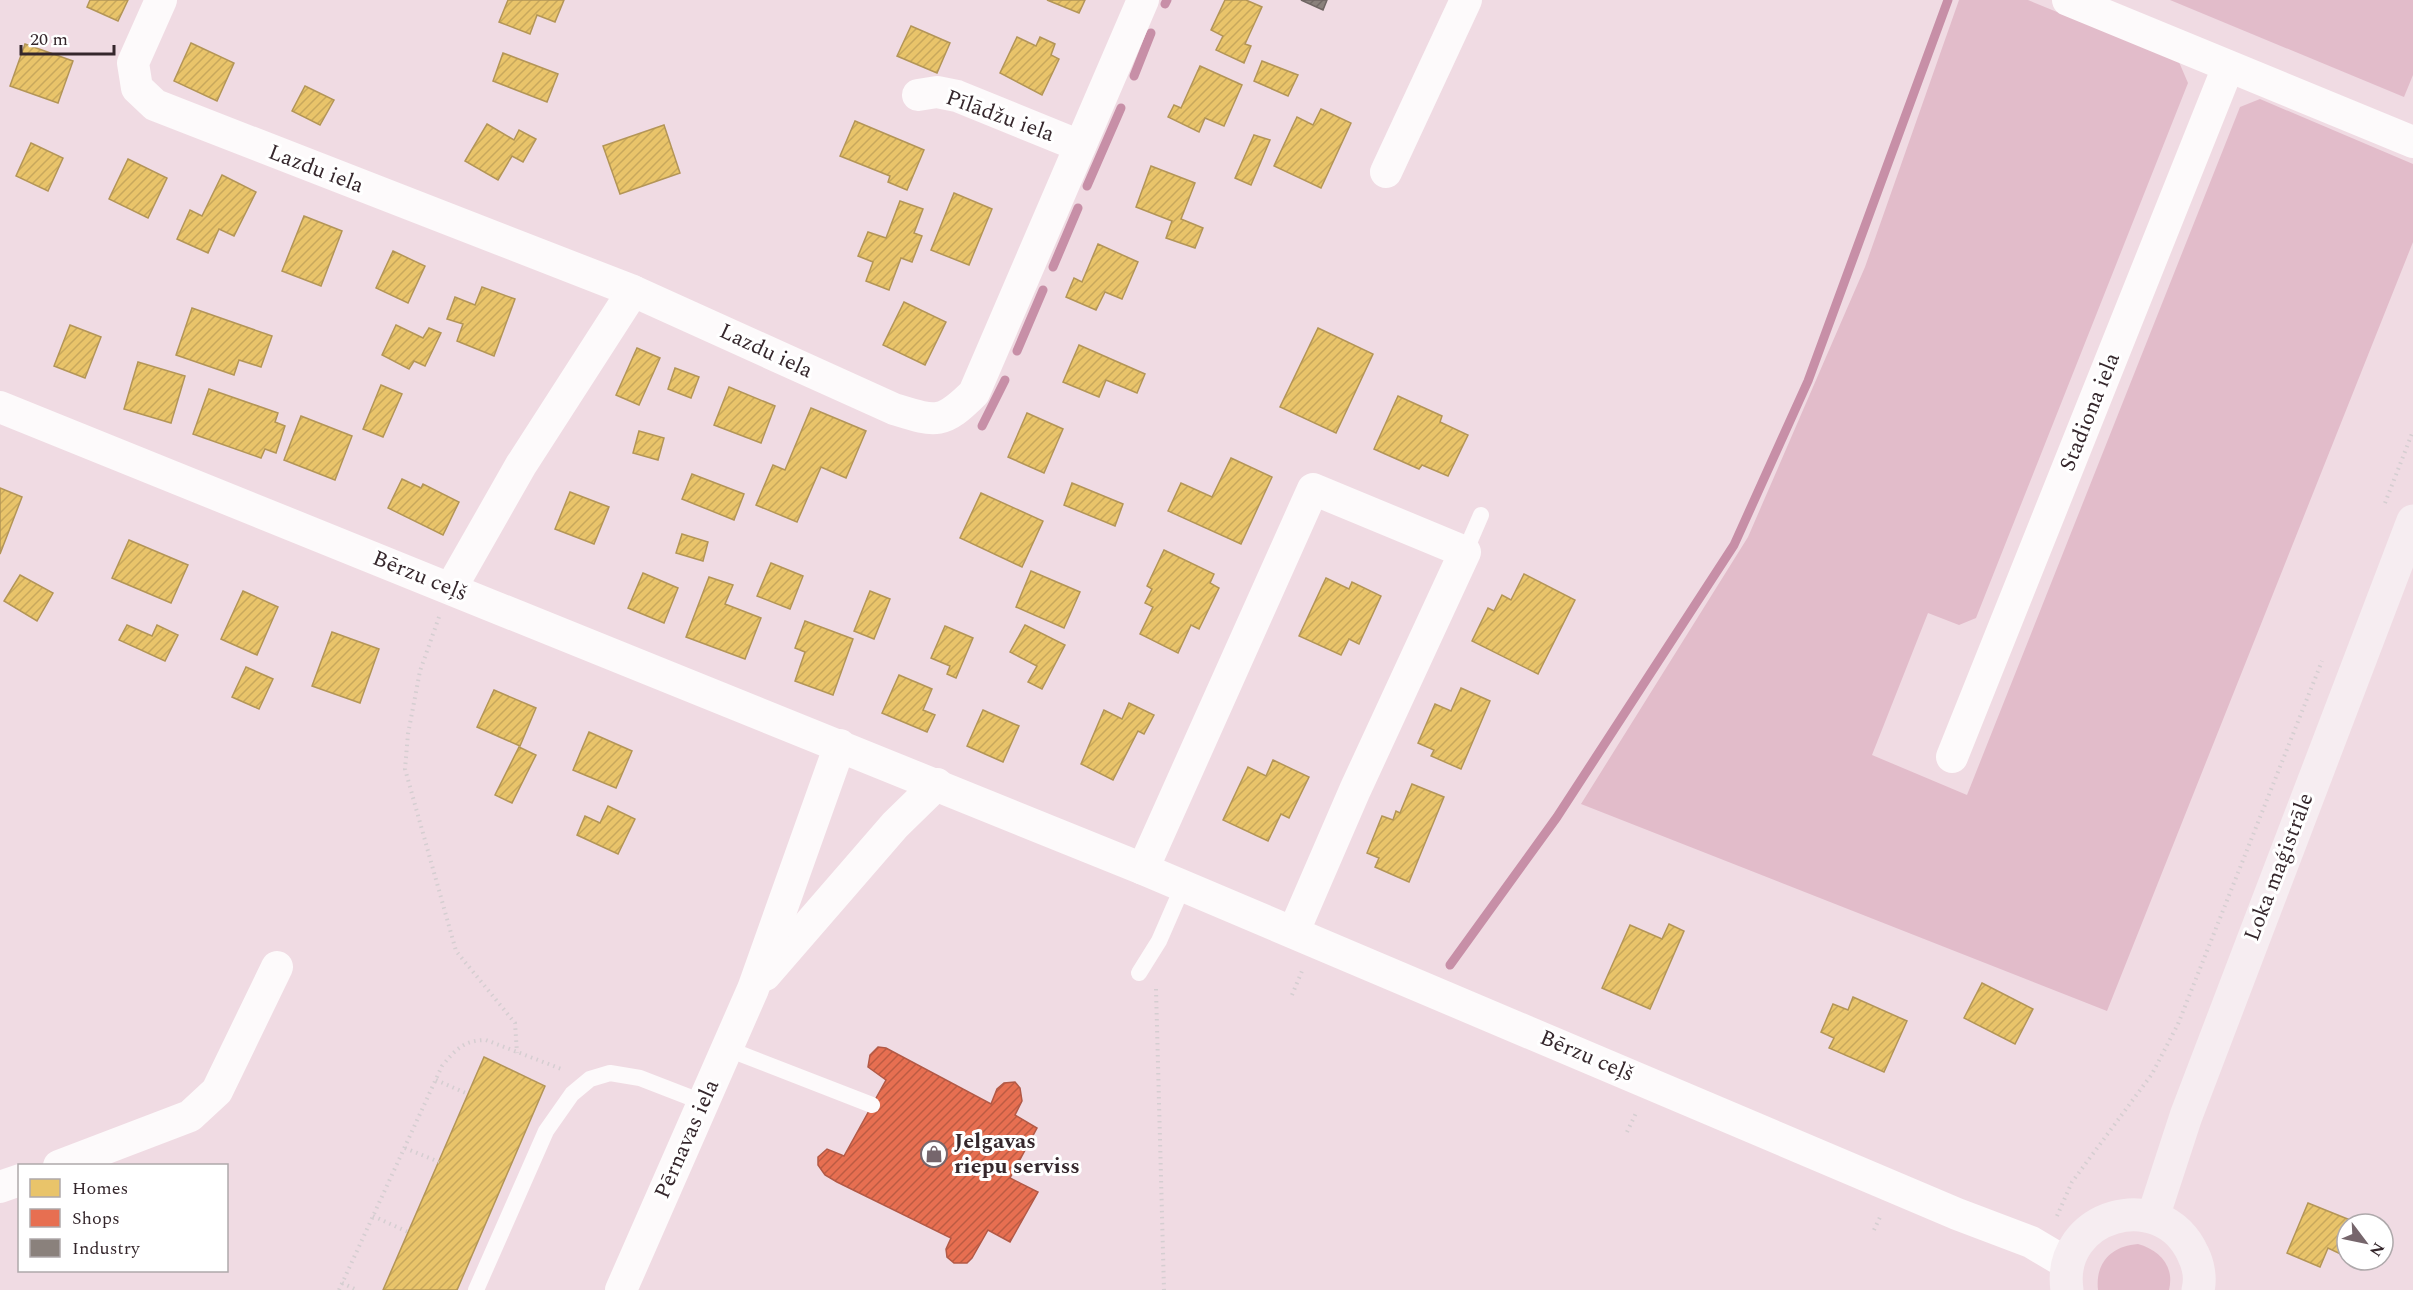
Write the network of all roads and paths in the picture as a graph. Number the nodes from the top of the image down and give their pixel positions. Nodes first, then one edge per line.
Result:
1 (161, 0) edge
2 (1143, 0) edge
3 (1466, 0) edge
4 (2068, 0) edge
5 (2100, 7) edge
6 (2228, 67) junction
7 (918, 95) dead end
8 (2413, 142) edge
9 (1080, 146) junction
10 (1386, 172) dead end
11 (633, 291) junction
12 (0, 407) edge
13 (2413, 431) edge
14 (2383, 507) dead end
15 (1481, 515) dead end
16 (2413, 521) edge
17 (1465, 552) junction
18 (451, 588) junction
19 (2323, 659) dead end
20 (840, 745) junction
21 (1952, 757) dead end
22 (937, 784) junction
23 (1143, 869) junction
24 (1183, 886) junction
25 (1294, 931) junction
26 (1159, 941) junction
27 (277, 967) dead end
28 (1139, 973) dead end
29 (753, 989) junction
30 (728, 1049) junction
31 (517, 1053) junction
32 (590, 1079) junction
33 (436, 1080) junction
34 (468, 1094) dead end
35 (702, 1102) junction
36 (872, 1106) dead end
37 (405, 1148) junction
38 (439, 1162) dead end
39 (63, 1164) edge
40 (18, 1181) edge
41 (0, 1187) edge
42 (373, 1216) junction
43 (2153, 1216) junction
44 (408, 1232) dead end
45 (2052, 1261) edge
46 (342, 1283) junction
47 (630, 1287) edge
48 (339, 1290) edge
49 (357, 1290) edge
50 (476, 1290) edge
51 (1164, 1290) edge
52 (2198, 1290) edge

1 - 11 street, Lazdu iela
2 - 9 street, Lazdu iela
3 - 10 street
4 - 5 street
5 - 6 street
6 - 8 street
6 - 21 street, Stadiona iela
7 - 9 street, Pīlādžu iela
9 - 11 street, Lazdu iela
11 - 18 street
12 - 18 street, Bērzu ceļš
13 - 14 path
15 - 17 lane
16 - 43 main road, Loka maģistrāle
17 - 23 street
17 - 25 street
18 - 20 street, Bērzu ceļš
18 - 31 path
19 - 45 path
20 - 22 street, Bērzu ceļš
20 - 29 street, Pērnavas iela
22 - 23 street, Bērzu ceļš
22 - 29 street
23 - 24 street, Bērzu ceļš
24 - 25 street, Bērzu ceļš
24 - 26 lane
25 - 45 street, Bērzu ceļš
26 - 28 lane
26 - 51 path
27 - 39 street
29 - 30 street, Pērnavas iela
30 - 35 street, Pērnavas iela
30 - 36 lane
31 - 32 path
31 - 33 path
32 - 35 lane
32 - 50 lane
33 - 34 path
33 - 37 path
35 - 47 street, Pērnavas iela
37 - 38 path
37 - 42 path
40 - 41 street
42 - 44 path
42 - 46 path
43 - 45 main road
43 - 52 main road
46 - 48 path
46 - 49 path

